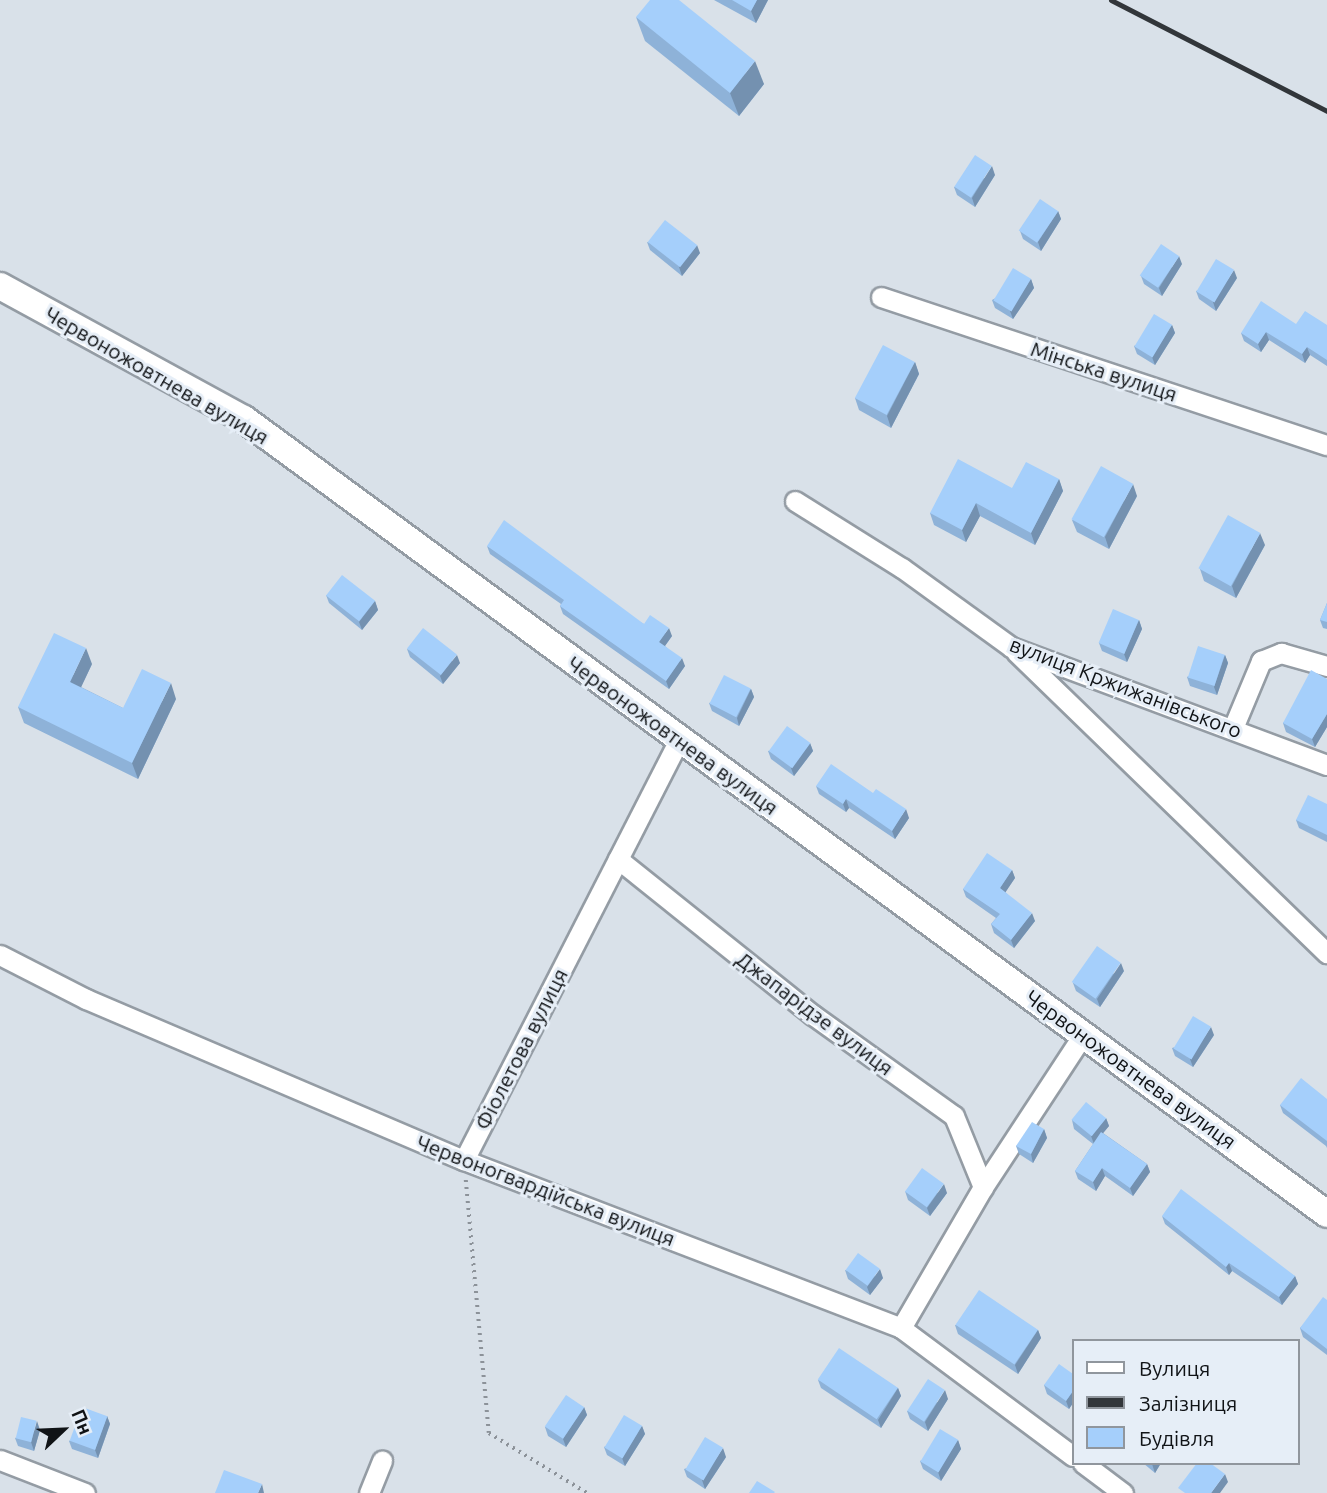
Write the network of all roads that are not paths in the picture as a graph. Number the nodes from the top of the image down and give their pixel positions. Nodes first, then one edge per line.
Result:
1 (0, 286) edge
2 (881, 298) dead end
3 (1327, 445) edge
4 (795, 500) dead end
5 (1011, 647) junction
6 (1327, 666) edge
7 (1233, 728) junction
8 (679, 740) junction
9 (1327, 765) edge
10 (618, 859) junction
11 (1327, 953) edge
12 (0, 955) edge
13 (1084, 1033) junction
14 (464, 1160) junction
15 (983, 1187) junction
16 (1327, 1214) edge
17 (901, 1328) junction
18 (1072, 1455) edge
19 (0, 1460) edge
20 (382, 1460) dead end
21 (1086, 1465) edge
22 (85, 1493) edge
23 (369, 1493) edge
24 (1123, 1493) edge

1 - 8 street, Червоножовтнева вулиця
2 - 3 street, Мінська вулиця
4 - 5 street, вулиця Кржижанівського
5 - 7 street, вулиця Кржижанівського
5 - 11 street
6 - 7 street
7 - 9 street, вулиця Кржижанівського
8 - 10 street, Фіолетова вулиця
8 - 13 street, Червоножовтнева вулиця
10 - 14 street, Фіолетова вулиця
10 - 15 street, Джапарідзе вулиця
12 - 14 street, Червоногвардійська вулиця
13 - 15 street
13 - 16 street, Червоножовтнева вулиця
14 - 17 street, Червоногвардійська вулиця
15 - 17 street
17 - 18 street, Червоногвардійська вулиця
19 - 22 street
20 - 23 street
21 - 24 street

